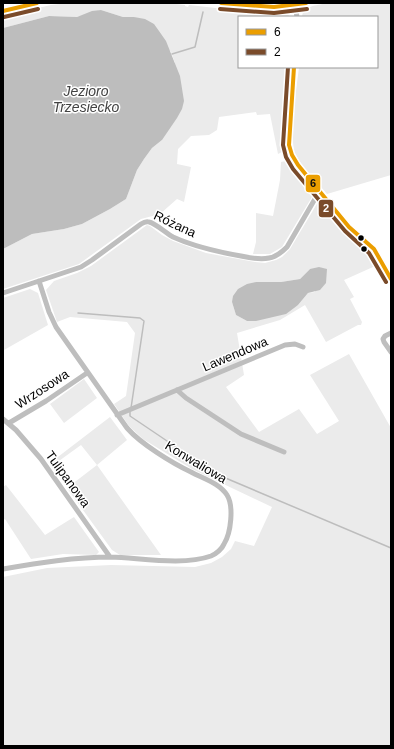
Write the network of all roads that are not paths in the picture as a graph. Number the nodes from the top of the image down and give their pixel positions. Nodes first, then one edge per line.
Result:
1 (36, 3) edge
2 (222, 3) edge
3 (306, 3) edge
4 (295, 5) junction
5 (3, 11) edge
6 (297, 16) edge
7 (294, 68) edge
8 (319, 192) junction
9 (391, 279) edge
10 (40, 281) junction
11 (3, 293) edge
12 (391, 333) edge
13 (303, 347) dead end
14 (391, 352) edge
15 (87, 373) junction
16 (177, 390) junction
17 (117, 415) junction
18 (3, 419) edge
19 (9, 423) junction
20 (284, 452) dead end
21 (110, 557) junction
22 (3, 570) edge

1 - 5 street
2 - 4 street
3 - 4 street
4 - 6 street
7 - 8 street
8 - 9 street
8 - 10 street, Różana
10 - 11 street, Różana
10 - 15 street, Konwaliowa
12 - 14 street
13 - 16 street, Lawendowa
15 - 17 street, Konwaliowa
15 - 19 street, Wrzosowa
16 - 17 street, Lawendowa
16 - 20 street
17 - 21 street, Konwaliowa
18 - 19 street, Tulipanowa
19 - 21 street, Tulipanowa
21 - 22 street, Konwaliowa

